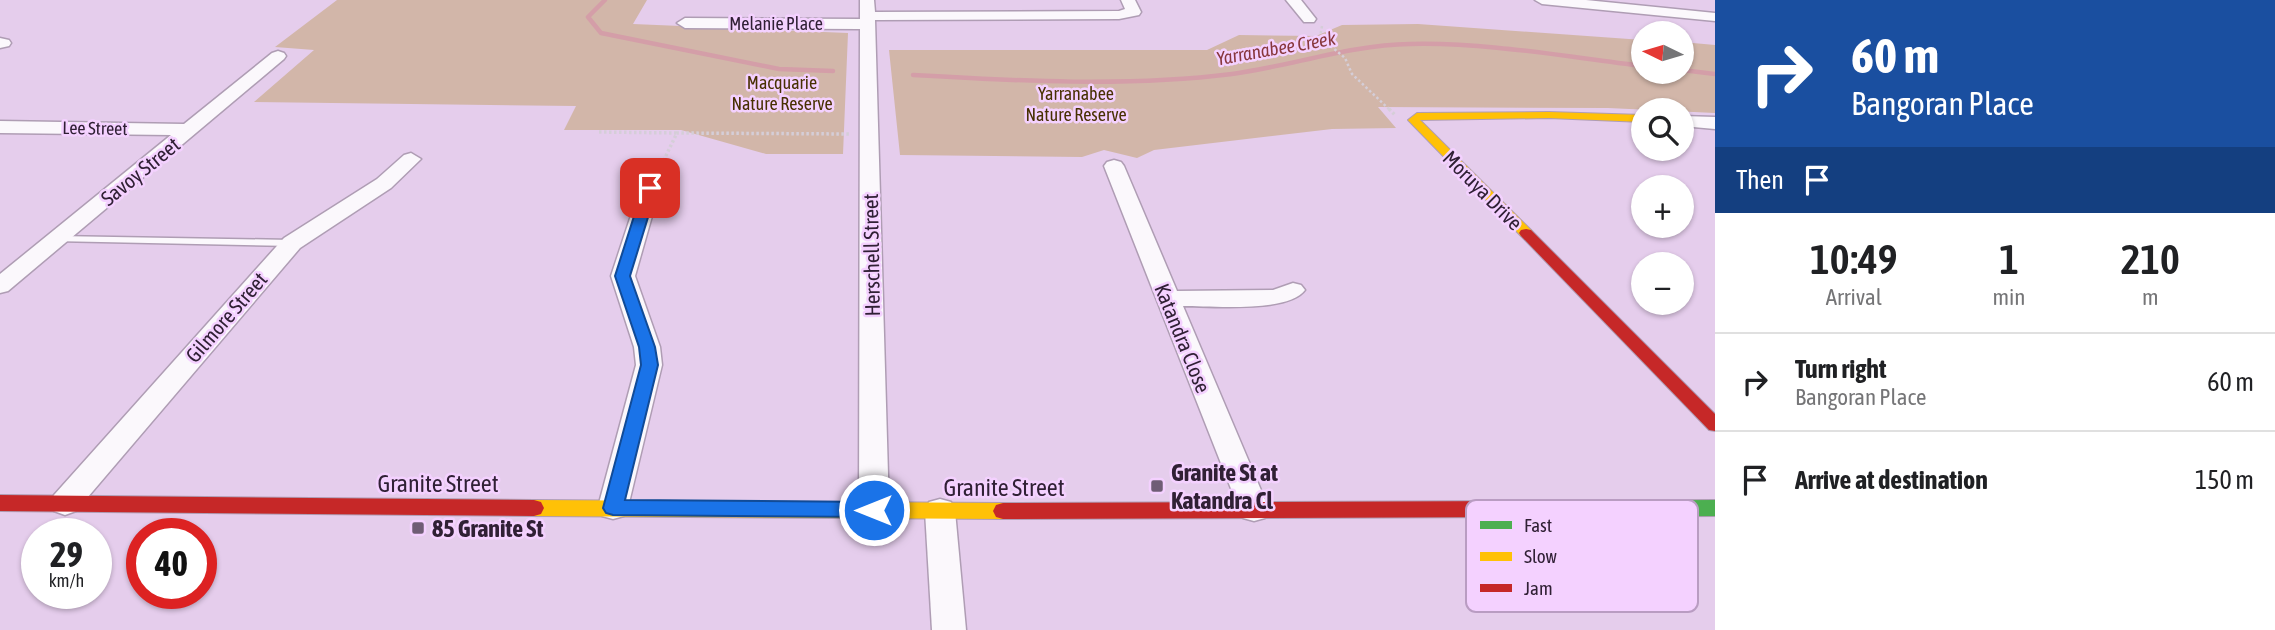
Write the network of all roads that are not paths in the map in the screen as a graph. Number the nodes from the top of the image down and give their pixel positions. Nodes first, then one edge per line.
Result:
1 (1128, 0) edge
2 (1293, 0) edge
3 (1542, 0) edge
4 (1591, 2) edge
5 (867, 13) edge
6 (1715, 17) edge
7 (1309, 19) road end
8 (685, 23) dead end
9 (278, 56) dead end
10 (1631, 118) edge
11 (1694, 122) edge
12 (1715, 123) edge
13 (0, 127) edge
14 (190, 130) junction
15 (411, 159) dead end
16 (1114, 166) dead end
17 (650, 188) road end
18 (57, 239) junction
19 (292, 243) junction
20 (0, 262) edge
21 (27, 263) junction
22 (0, 286) edge
23 (1293, 290) dead end
24 (1167, 299) junction
25 (1715, 425) edge
26 (0, 503) edge
27 (65, 503) junction
28 (613, 508) junction
29 (1254, 509) junction
30 (1466, 509) edge
31 (874, 510) junction
32 (940, 511) junction
33 (949, 630) edge

1 - 5 street, Melanie Place
2 - 7 street
3 - 4 street
4 - 6 street
5 - 8 street, Melanie Place
5 - 31 street, Herschell Street
9 - 14 street, Savoy Street
10 - 25 street, Moruya Drive
11 - 12 street
13 - 14 street, Lee Street
14 - 18 street, Savoy Street
15 - 19 street, Gilmore Street
16 - 24 street, Katandra Close
17 - 28 street
18 - 19 lane
18 - 21 street, Savoy Street
19 - 27 street, Gilmore Street
20 - 21 street
21 - 22 street, Savoy Street
23 - 24 street
24 - 29 street, Katandra Close
26 - 27 street, Granite Street
27 - 28 street, Granite Street
28 - 31 street, Granite Street
29 - 30 street, Granite Street
29 - 32 street, Granite Street
31 - 32 street, Granite Street
32 - 33 street

